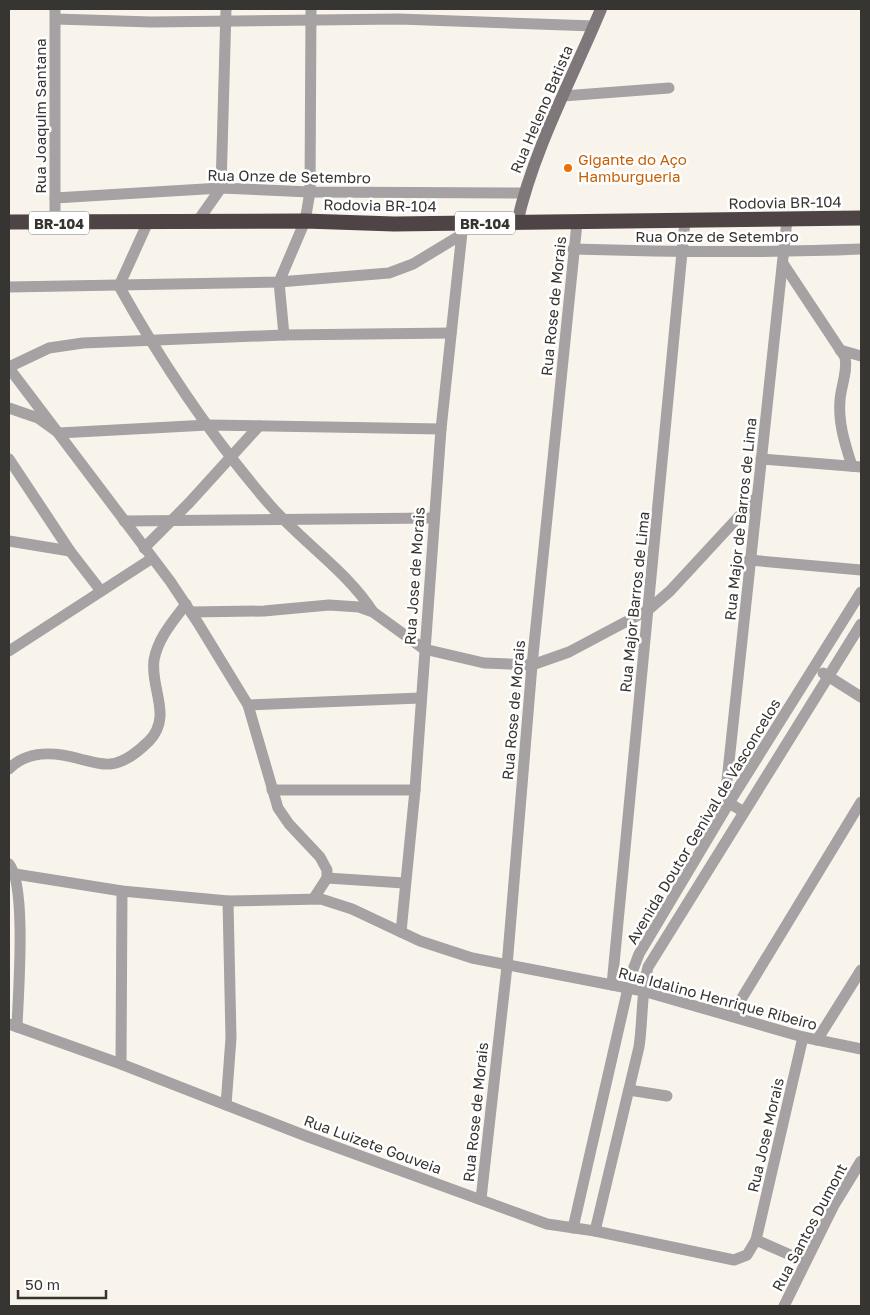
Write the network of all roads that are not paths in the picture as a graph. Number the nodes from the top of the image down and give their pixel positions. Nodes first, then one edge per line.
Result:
1 (226, 9) edge
2 (484, 9) edge
3 (601, 9) edge
4 (56, 14) edge
5 (311, 14) edge
6 (399, 14) edge
7 (226, 21) junction
8 (484, 21) junction
9 (594, 26) junction
10 (668, 88) dead end
11 (563, 96) junction
12 (221, 188) junction
13 (310, 192) junction
14 (524, 193) junction
15 (55, 198) junction
16 (861, 218) edge
17 (788, 220) junction
18 (305, 221) junction
19 (685, 221) junction
20 (9, 222) edge
21 (148, 222) junction
22 (197, 222) junction
23 (517, 222) junction
24 (55, 223) junction
25 (577, 223) junction
26 (462, 229) junction
27 (861, 248) edge
28 (573, 249) junction
29 (683, 252) junction
30 (785, 252) junction
31 (784, 265) junction
32 (279, 282) junction
33 (119, 286) junction
34 (9, 287) edge
35 (451, 333) junction
36 (284, 335) junction
37 (150, 341) junction
38 (840, 350) junction
39 (861, 356) edge
40 (9, 368) edge
41 (9, 408) edge
42 (208, 425) junction
43 (259, 426) junction
44 (441, 429) junction
45 (59, 433) junction
46 (230, 457) junction
47 (9, 459) edge
48 (762, 459) junction
49 (857, 466) edge
50 (756, 497) junction
51 (283, 518) junction
52 (434, 518) junction
53 (124, 521) junction
54 (171, 521) junction
55 (9, 541) edge
56 (144, 548) junction
57 (70, 551) junction
58 (151, 559) junction
59 (749, 560) junction
60 (861, 570) edge
61 (101, 591) junction
62 (861, 592) edge
63 (189, 608) junction
64 (648, 610) junction
65 (373, 612) junction
66 (861, 624) edge
67 (424, 649) junction
68 (9, 651) edge
69 (532, 665) junction
70 (815, 669) junction
71 (828, 676) junction
72 (861, 697) edge
73 (420, 698) junction
74 (248, 705) junction
75 (9, 769) edge
76 (272, 790) junction
77 (415, 790) junction
78 (861, 802) edge
79 (729, 803) junction
80 (744, 812) junction
81 (11, 870) edge
82 (326, 878) junction
83 (404, 883) junction
84 (122, 891) junction
85 (314, 898) junction
86 (228, 902) junction
87 (401, 932) junction
88 (507, 966) junction
89 (861, 970) edge
90 (612, 985) junction
91 (629, 988) junction
92 (643, 991) junction
93 (731, 1016) junction
94 (13, 1025) edge
95 (803, 1037) junction
96 (817, 1040) junction
97 (861, 1050) edge
98 (121, 1064) junction
99 (628, 1090) junction
100 (667, 1096) dead end
101 (226, 1105) junction
102 (861, 1162) edge
103 (481, 1199) junction
104 (573, 1228) junction
105 (595, 1231) junction
106 (756, 1240) junction
107 (804, 1262) junction
108 (784, 1306) edge

1 - 7 street
2 - 8 street
3 - 9 street, Rua Heleno Batista
4 - 7 street
4 - 15 street, Rua Joaquim Santana
5 - 6 street
5 - 7 street
5 - 13 street
6 - 8 street
7 - 12 street
8 - 9 street
9 - 11 street, Rua Heleno Batista
10 - 11 street
11 - 14 street, Rua Heleno Batista
12 - 13 street, Rua Onze de Setembro
12 - 15 street, Rua Onze de Setembro
12 - 22 street
13 - 14 street, Rua Onze de Setembro
13 - 18 street
14 - 23 street, Rua Heleno Batista
15 - 24 street, Rua Joaquim Santana
16 - 17 highway, Rodovia BR-104 / BR-104
17 - 19 highway, Rodovia BR-104 / BR-104
17 - 30 street, Rua Major de Barros de Lima
18 - 22 highway, Rodovia BR-104 / BR-104
18 - 26 highway, Rodovia BR-104 / BR-104
18 - 32 street
19 - 25 highway, Rodovia BR-104 / BR-104
19 - 29 street, Rua Major Barros de Lima
20 - 24 highway, BR-104
21 - 22 highway, Rodovia BR-104 / BR-104
21 - 24 highway, Rodovia BR-104 / BR-104
21 - 33 street
23 - 25 highway, Rodovia BR-104 / BR-104
23 - 26 highway, Rodovia BR-104 / BR-104
25 - 28 street, Rua Rose de Morais
26 - 32 street
26 - 35 street, Rua Jose de Morais
27 - 30 street, Rua Onze de Setembro
28 - 29 street, Rua Onze de Setembro
28 - 69 street, Rua Rose de Morais
29 - 30 street, Rua Onze de Setembro
29 - 64 street, Rua Major Barros de Lima
30 - 31 street, Rua Major de Barros de Lima
31 - 38 street
31 - 48 street, Rua Major de Barros de Lima
32 - 33 street
32 - 36 street
33 - 34 street
33 - 37 street
35 - 36 street
35 - 44 street, Rua Jose de Morais
36 - 37 street
37 - 40 street
37 - 42 street
38 - 39 street
38 - 49 street
40 - 45 street
41 - 45 street
42 - 43 street
42 - 45 street
42 - 46 street
43 - 44 street
43 - 46 street
44 - 52 street, Rua Jose de Morais
45 - 53 street
46 - 51 street
46 - 54 street
47 - 57 street
48 - 49 street
48 - 50 street, Rua Major de Barros de Lima
50 - 59 street, Rua Major de Barros de Lima
50 - 64 street
51 - 52 street
51 - 54 street
51 - 65 street
52 - 67 street, Rua Jose de Morais
53 - 54 street
53 - 56 street
54 - 56 street
55 - 57 street
56 - 58 street
57 - 61 street
58 - 61 street
58 - 63 street
59 - 60 street
59 - 79 street, Rua Major de Barros de Lima
61 - 68 street
62 - 70 street, Avenida Doutor Genival de Vasconcelos
63 - 65 street
63 - 74 street
63 - 75 street
64 - 69 street
64 - 90 street, Rua Major Barros de Lima
65 - 67 street
66 - 71 street, Avenida Doutor Genival de Vasconcelos
67 - 69 street
67 - 73 street, Rua Jose de Morais
69 - 88 street, Rua Rose de Morais
70 - 71 street
70 - 79 street, Avenida Doutor Genival de Vasconcelos
71 - 72 street
71 - 80 street, Avenida Doutor Genival de Vasconcelos
73 - 74 street
73 - 77 street, Rua Jose de Morais
74 - 76 street
76 - 77 street
76 - 82 street
77 - 83 street, Rua Jose de Morais
78 - 93 street
79 - 80 street
79 - 91 street, Avenida Doutor Genival de Vasconcelos
80 - 92 street, Avenida Doutor Genival de Vasconcelos
81 - 84 street, Rua Idalino Henrique Ribeiro
81 - 94 street
82 - 83 street
82 - 85 street
83 - 87 street, Rua Jose de Morais
84 - 86 street, Rua Idalino Henrique Ribeiro
84 - 98 street
85 - 86 street, Rua Idalino Henrique Ribeiro
85 - 87 street, Rua Idalino Henrique Ribeiro
86 - 101 street
87 - 88 street, Rua Idalino Henrique Ribeiro
88 - 90 street, Rua Idalino Henrique Ribeiro
88 - 103 street, Rua Rose de Morais
89 - 96 street
90 - 91 street, Rua Idalino Henrique Ribeiro
91 - 92 street, Rua Idalino Henrique Ribeiro
91 - 104 street, Avenida Doutor Genival de Vasconcelos
92 - 93 street, Rua Idalino Henrique Ribeiro
92 - 99 street, Avenida Doutor Genival de Vasconcelos
93 - 95 street, Rua Idalino Henrique Ribeiro
94 - 98 street, Rua Luizete Gouveia
95 - 96 street, Rua Idalino Henrique Ribeiro
95 - 106 street, Rua Jose Morais
96 - 97 street, Rua Idalino Henrique Ribeiro
98 - 101 street, Rua Luizete Gouveia
99 - 100 street
99 - 105 street, Avenida Doutor Genival de Vasconcelos
101 - 103 street, Rua Luizete Gouveia
102 - 107 street, Rua Santos Dumont
103 - 104 street, Rua Luizete Gouveia
104 - 105 street, Rua Luizete Gouveia
105 - 106 street, Rua Luizete Gouveia
106 - 107 street
107 - 108 street, Rua Santos Dumont

